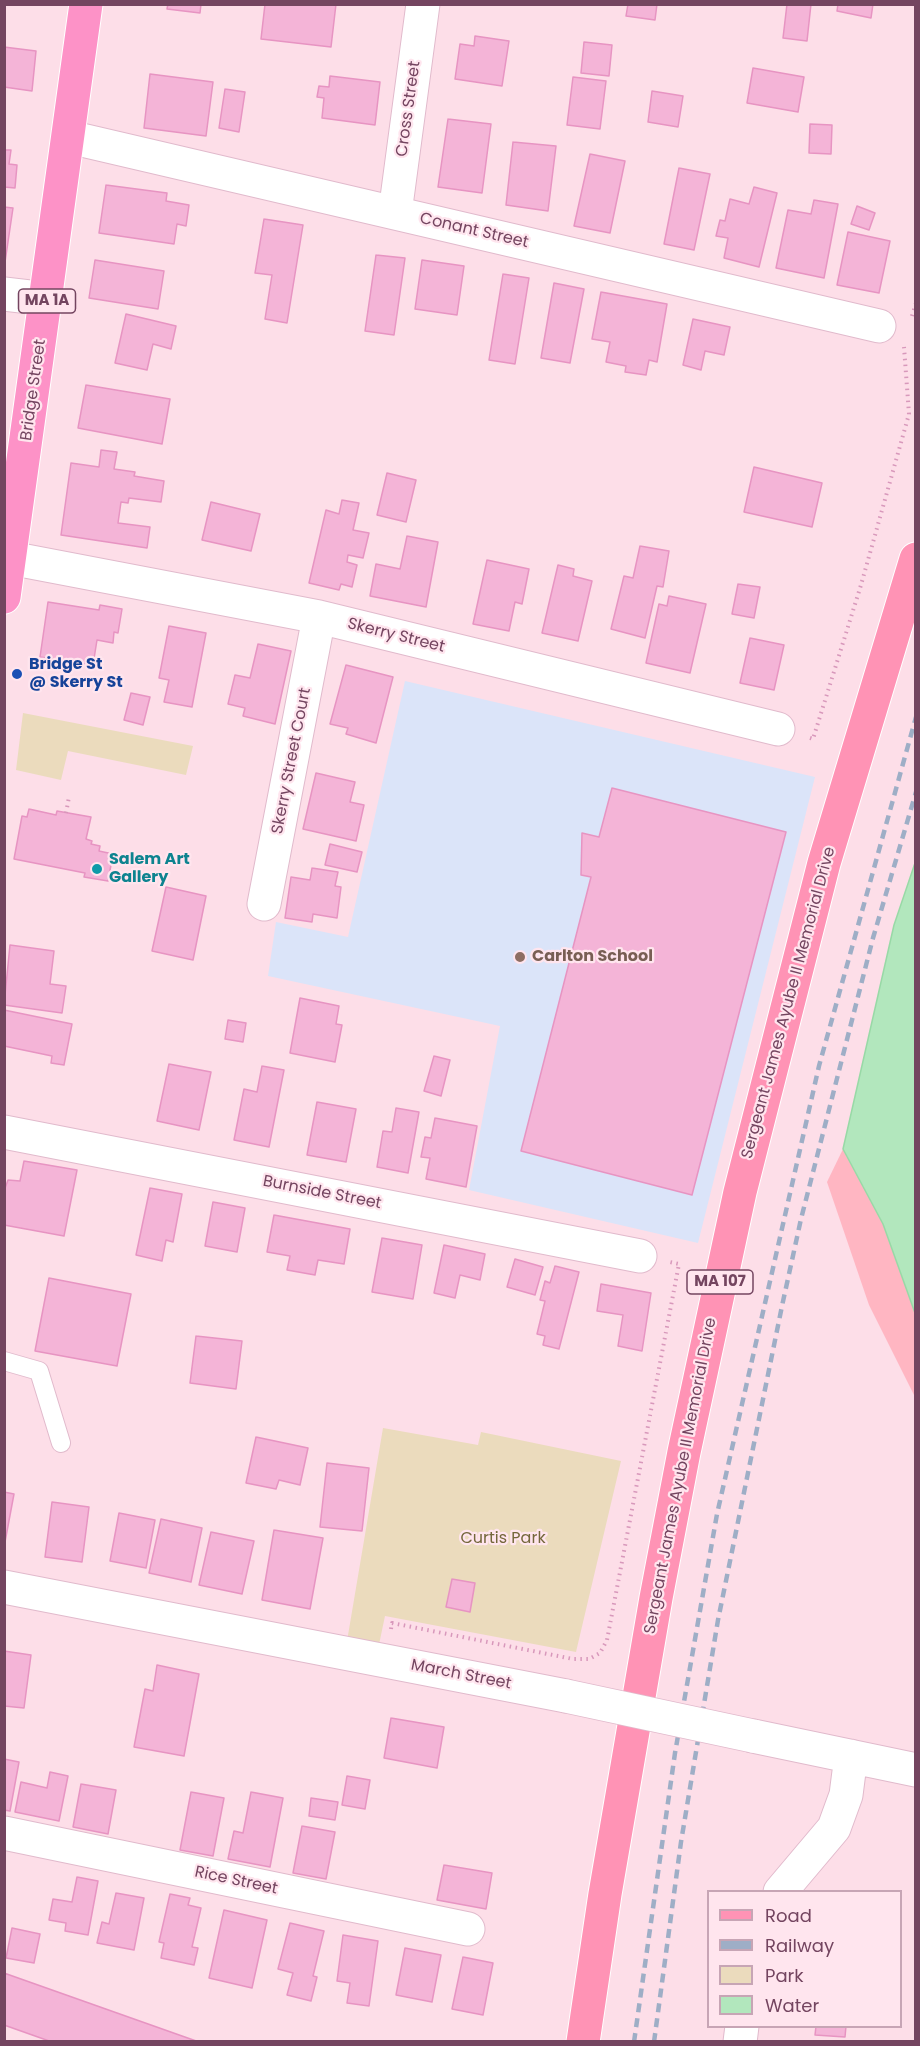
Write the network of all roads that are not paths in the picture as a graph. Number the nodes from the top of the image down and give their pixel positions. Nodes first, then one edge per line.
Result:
1 (86, 4) edge
2 (423, 4) edge
3 (69, 137) junction
4 (395, 213) junction
5 (4, 294) edge
6 (47, 299) junction
7 (898, 328) road end
8 (10, 558) junction
9 (915, 558) edge
10 (4, 597) edge
11 (319, 617) junction
12 (778, 729) road end
13 (264, 904) dead end
14 (4, 1132) edge
15 (640, 1256) road end
16 (4, 1361) edge
17 (61, 1443) dead end
18 (4, 1587) edge
19 (851, 1756) junction
20 (915, 1770) edge
21 (4, 1833) edge
22 (782, 1890) edge
23 (468, 1929) dead end
24 (583, 2034) edge

1 - 3 highway, Bridge Street / MA 1A
2 - 4 street, Cross Street
3 - 4 street, Conant Street
3 - 6 highway, Bridge Street / MA 1A
4 - 7 street, Conant Street
5 - 6 street
6 - 8 highway, Bridge Street / MA 1A
8 - 10 highway, Bridge Street / MA 1A
8 - 11 street, Skerry Street
9 - 24 main road, Sergeant James Ayube II Memorial Drive / MA 107
11 - 12 street, Skerry Street
11 - 13 street, Skerry Street Court
14 - 15 street, Burnside Street
16 - 17 lane
18 - 19 street, March Street, bridge
19 - 20 street, March Street
19 - 22 street
21 - 23 street, Rice Street

